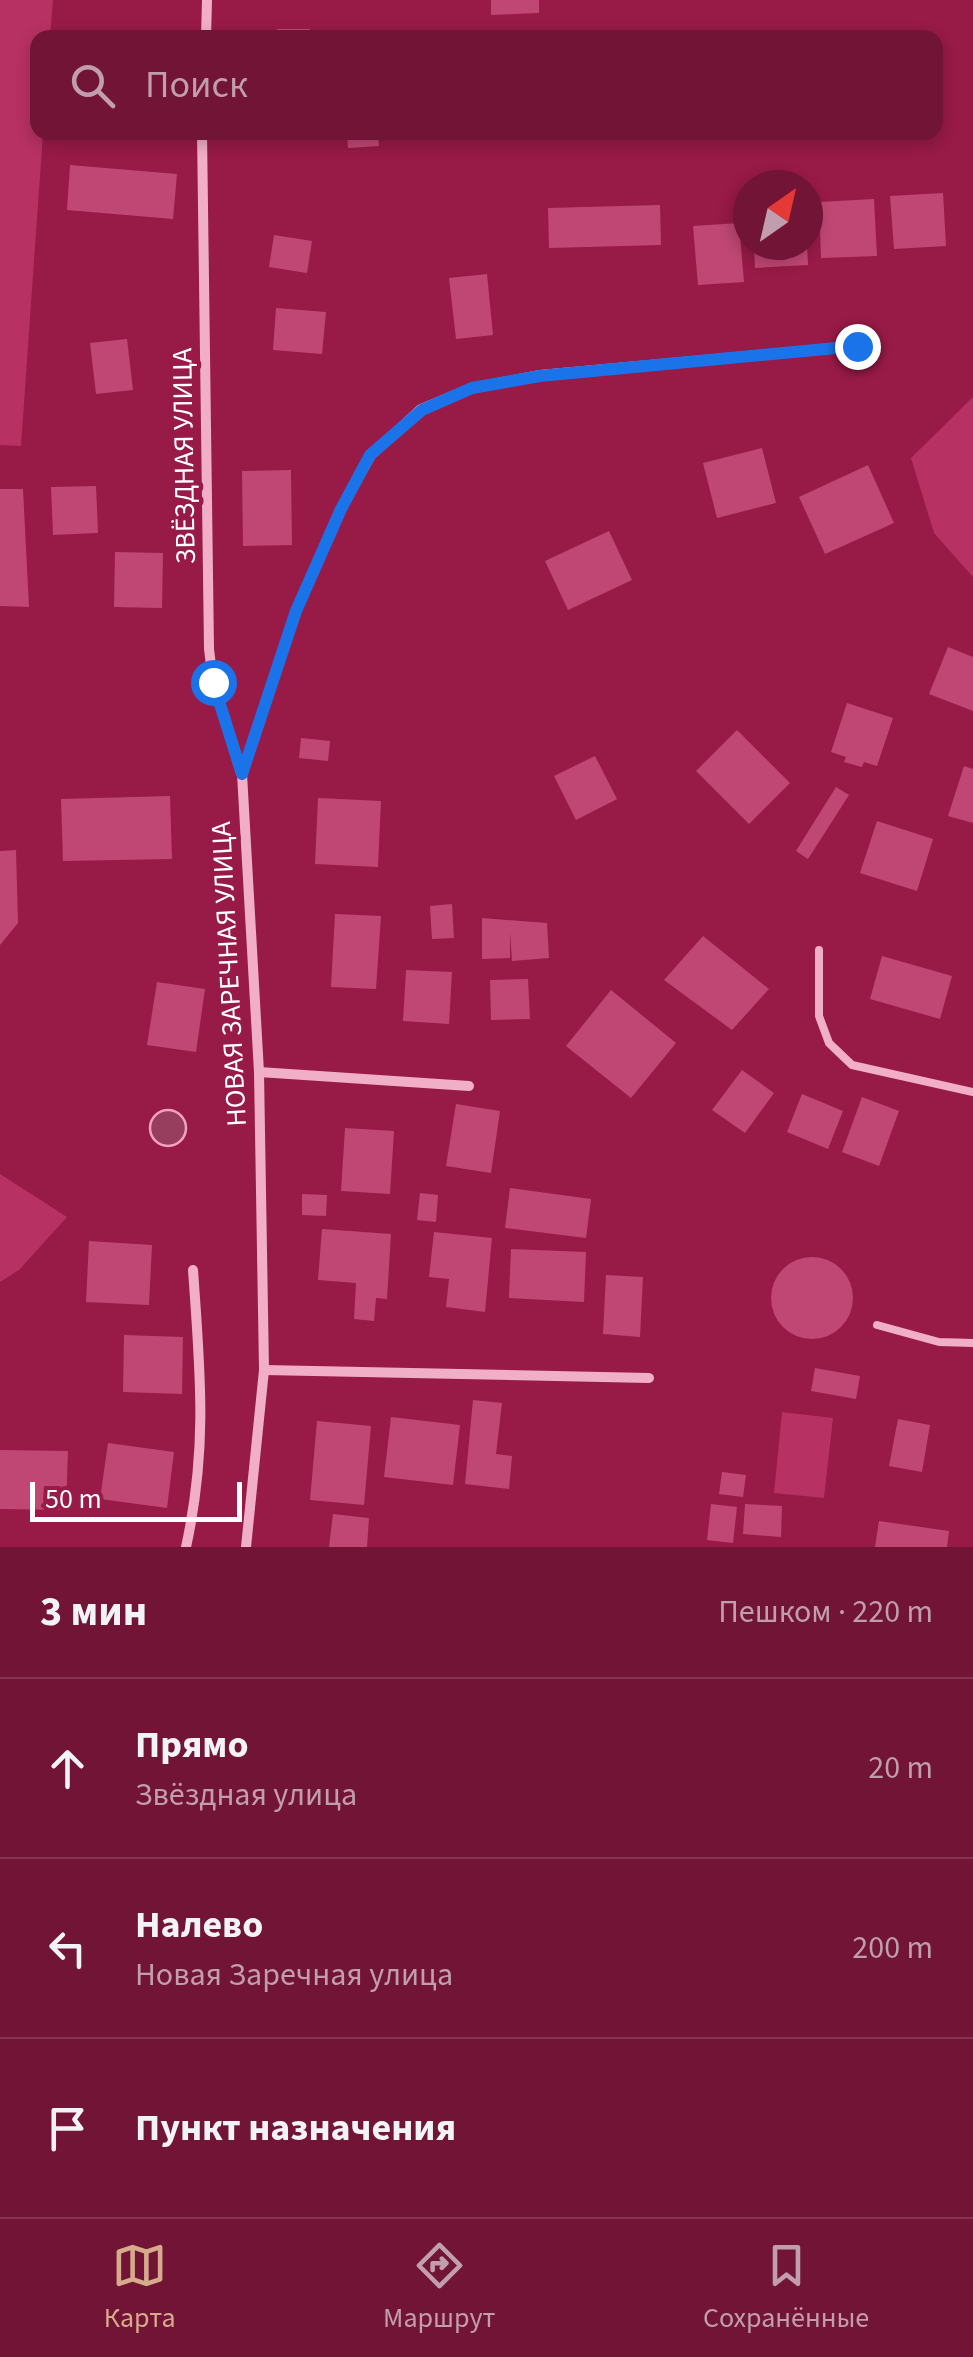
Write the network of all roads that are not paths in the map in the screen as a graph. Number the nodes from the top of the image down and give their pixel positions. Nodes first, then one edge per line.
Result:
1 (207, 0) edge
2 (206, 30) edge
3 (202, 140) edge
4 (857, 346) dead end
5 (242, 774) junction
6 (819, 950) dead end
7 (259, 1072) junction
8 (469, 1086) dead end
9 (973, 1092) edge
10 (193, 1270) dead end
11 (876, 1325) dead end
12 (973, 1344) edge
13 (264, 1370) junction
14 (649, 1378) dead end
15 (186, 1547) edge
16 (246, 1547) edge

1 - 2 street
3 - 5 street, ЗВЁЗДНАЯ УЛИЦА
4 - 5 street, НОВАЯ ЗАРЕЧНАЯ УЛИЦА
5 - 7 street, НОВАЯ ЗАРЕЧНАЯ УЛИЦА
6 - 9 lane
7 - 8 street
7 - 13 street, НОВАЯ ЗАРЕЧНАЯ УЛИЦА
10 - 15 street
11 - 12 lane
13 - 14 street
13 - 16 street, НОВАЯ ЗАРЕЧНАЯ УЛИЦА

